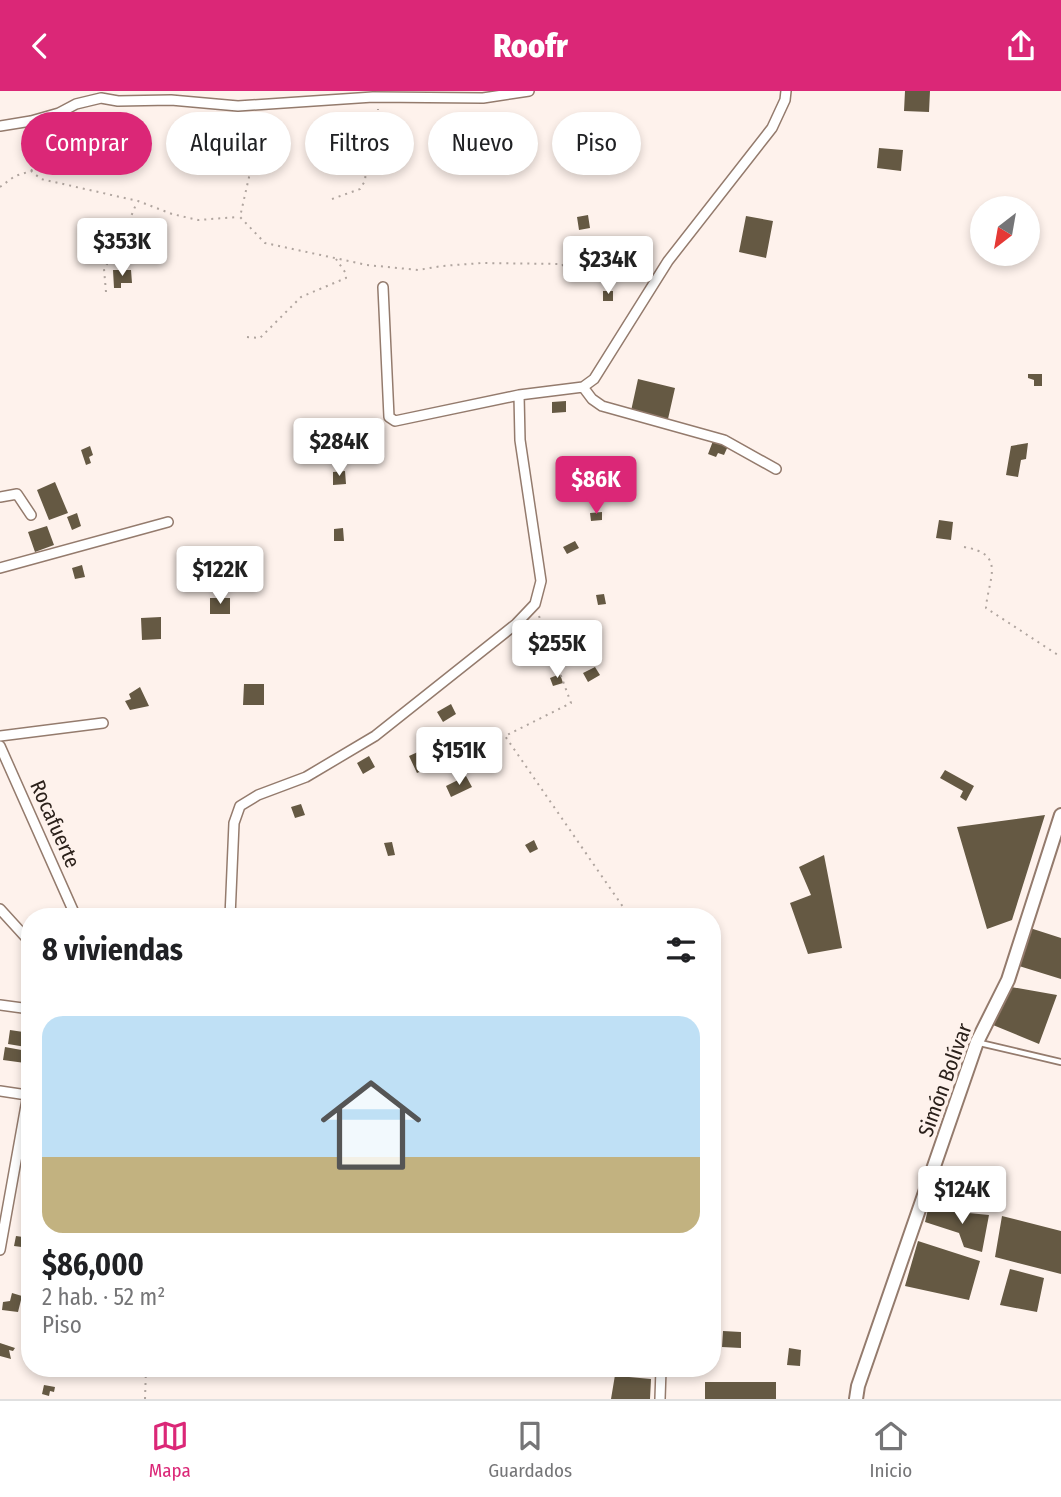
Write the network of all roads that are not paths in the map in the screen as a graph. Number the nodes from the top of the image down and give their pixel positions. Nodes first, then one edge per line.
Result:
1 (529, 91) edge
2 (786, 91) edge
3 (0, 126) edge
4 (383, 287) dead end
5 (583, 387) junction
6 (519, 395) junction
7 (776, 469) dead end
8 (0, 498) edge
9 (32, 515) dead end
10 (168, 522) dead end
11 (0, 568) edge
12 (103, 723) dead end
13 (0, 736) edge
14 (0, 746) edge
15 (1061, 815) edge
16 (72, 908) edge
17 (230, 908) edge
18 (0, 909) edge
19 (21, 932) edge
20 (0, 1005) edge
21 (21, 1008) edge
22 (977, 1042) junction
23 (1061, 1062) edge
24 (0, 1091) edge
25 (21, 1094) edge
26 (21, 1129) edge
27 (0, 1250) edge
28 (661, 1377) edge
29 (660, 1399) edge
30 (856, 1399) edge

1 - 3 street
2 - 5 street
4 - 6 street
5 - 6 street
5 - 7 street
6 - 17 street
8 - 9 street
10 - 11 street
12 - 13 street
14 - 16 street, Rocafuerte
15 - 22 street, Simón Bolívar
18 - 19 street
20 - 21 street
22 - 23 lane
22 - 30 street, Simón Bolívar
24 - 25 street
26 - 27 street
28 - 29 street

